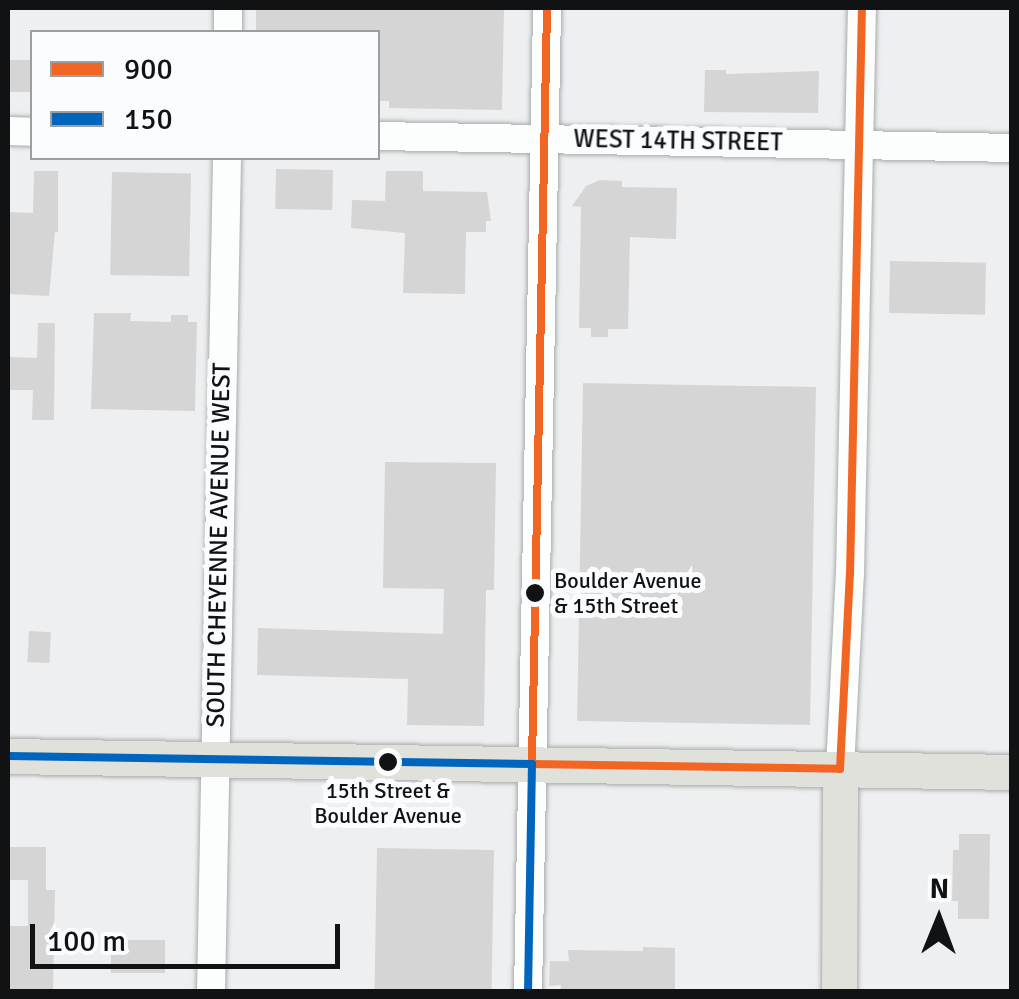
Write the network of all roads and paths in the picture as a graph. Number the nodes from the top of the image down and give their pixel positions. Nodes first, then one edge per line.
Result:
1 (547, 8) edge
2 (862, 8) edge
3 (380, 136) edge
4 (544, 138) junction
5 (859, 145) junction
6 (1012, 148) edge
7 (226, 160) edge
8 (8, 756) edge
9 (216, 759) junction
10 (532, 764) junction
11 (840, 768) junction
12 (1012, 772) edge
13 (210, 992) edge
14 (528, 992) edge
15 (838, 992) edge

1 - 4 street
2 - 5 street
3 - 4 street, WEST 14TH STREET
4 - 5 street, WEST 14TH STREET
4 - 10 street
5 - 6 street, WEST 14TH STREET
5 - 11 street
7 - 9 street, SOUTH CHEYENNE AVENUE WEST
8 - 9 main road
9 - 10 main road
9 - 13 street, SOUTH CHEYENNE AVENUE WEST
10 - 11 main road
10 - 14 street
11 - 12 main road
11 - 15 main road

